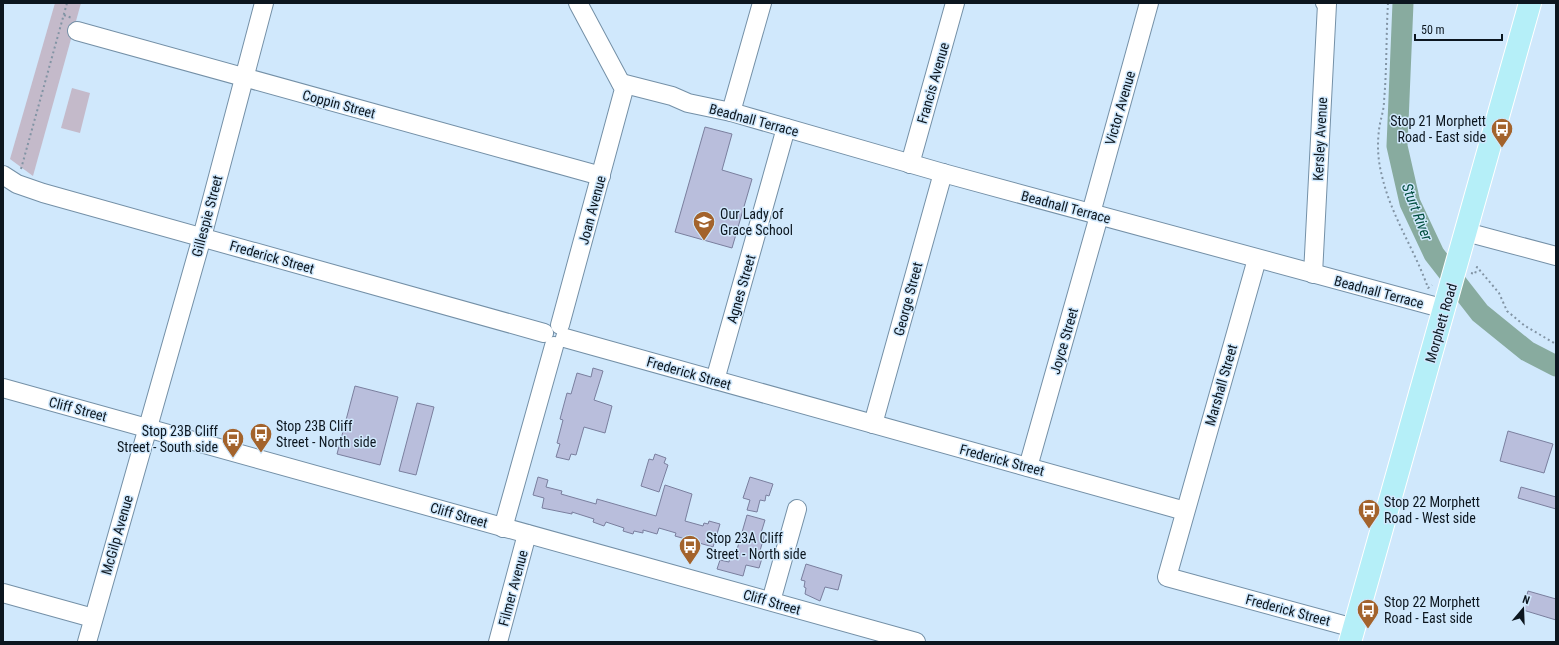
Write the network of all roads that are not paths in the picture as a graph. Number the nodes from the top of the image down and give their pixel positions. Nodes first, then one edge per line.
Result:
1 (264, 3) edge
2 (578, 3) edge
3 (762, 3) edge
4 (956, 3) edge
5 (1149, 3) edge
6 (1326, 3) edge
7 (1530, 3) edge
8 (77, 31) dead end
9 (243, 78) junction
10 (622, 88) junction
11 (731, 112) junction
12 (786, 128) junction
13 (910, 164) junction
14 (943, 173) junction
15 (601, 176) junction
16 (10, 180) edge
17 (1095, 214) junction
18 (1466, 232) junction
19 (202, 237) junction
20 (1556, 256) edge
21 (1257, 259) junction
22 (1313, 274) junction
23 (1442, 296) junction
24 (556, 335) junction
25 (715, 380) junction
26 (3, 388) edge
27 (873, 424) junction
28 (146, 428) junction
29 (1028, 467) junction
30 (797, 510) dead end
31 (1185, 511) junction
32 (503, 528) junction
33 (527, 534) junction
34 (3, 593) edge
35 (771, 601) junction
36 (93, 618) junction
37 (1352, 635) edge
38 (87, 642) edge
39 (498, 642) edge
40 (916, 642) edge

1 - 9 street, Gillespie Street
2 - 10 street
3 - 11 street
4 - 13 street, Francis Avenue
5 - 17 street, Victor Avenue
6 - 22 street, Kersley Avenue
7 - 18 main road, Morphett Road
8 - 9 street, Coppin Street
9 - 15 street, Coppin Street
9 - 19 street, Gillespie Street
10 - 11 street, Beadnall Terrace
10 - 15 street, Joan Avenue
11 - 12 street, Beadnall Terrace
12 - 13 street, Beadnall Terrace
12 - 25 street, Agnes Street
13 - 14 street, Beadnall Terrace
14 - 17 street, Beadnall Terrace
14 - 27 street, George Street
15 - 24 street, Joan Avenue
16 - 19 street, Frederick Street
17 - 21 street, Beadnall Terrace
17 - 29 street, Joyce Street
18 - 20 street
18 - 23 main road, Morphett Road
19 - 24 street, Frederick Street
19 - 28 street, Gillespie Street
21 - 22 street, Beadnall Terrace
21 - 31 street, Marshall Street
22 - 23 street, Beadnall Terrace
23 - 37 main road, Morphett Road
24 - 25 street, Frederick Street
24 - 32 street, Joan Avenue
25 - 27 street, Frederick Street
26 - 28 street, Cliff Street
27 - 29 street, Frederick Street
28 - 32 street, Cliff Street
28 - 36 street, McGilp Avenue
29 - 31 street, Frederick Street
30 - 35 street
31 - 37 street, Frederick Street
32 - 33 street, Cliff Street
33 - 35 street, Cliff Street
33 - 39 street, Filmer Avenue
34 - 36 street
35 - 40 street, Cliff Street
36 - 38 street, McGilp Avenue

